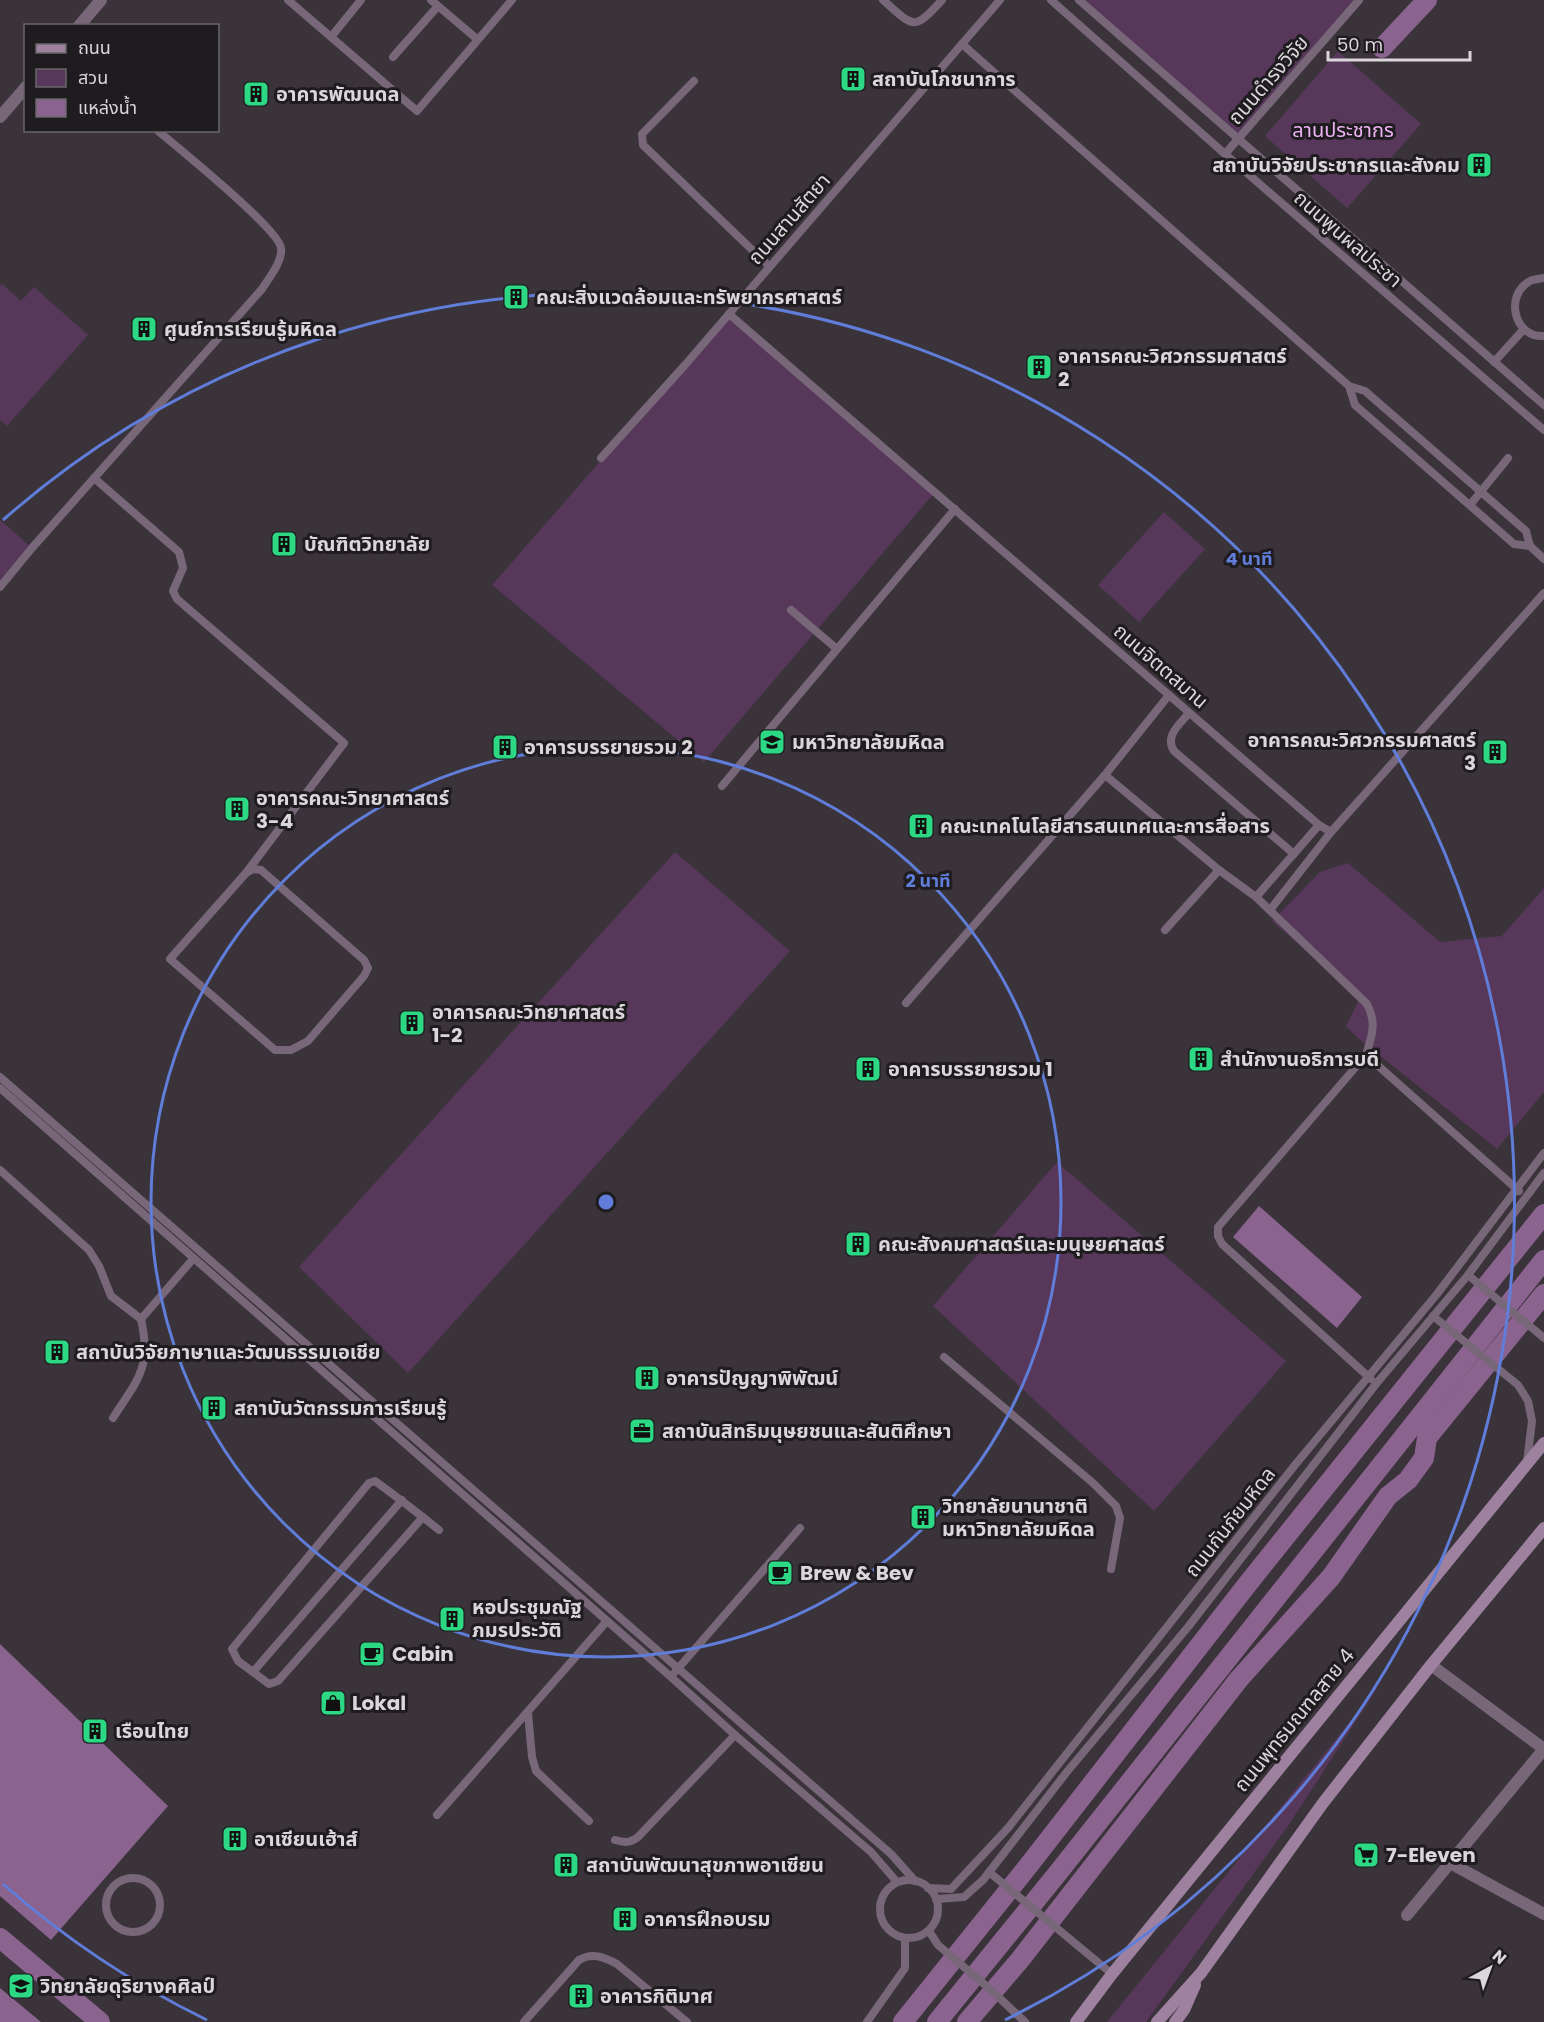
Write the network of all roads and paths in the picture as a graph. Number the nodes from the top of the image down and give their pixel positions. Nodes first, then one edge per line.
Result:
1 (101, 0) edge
2 (288, 0) edge
3 (362, 0) edge
4 (512, 0) edge
5 (883, 0) edge
6 (942, 0) edge
7 (1000, 0) edge
8 (1051, 0) edge
9 (1079, 0) edge
10 (1359, 0) edge
11 (435, 3) edge
12 (81, 24) edge
13 (331, 37) junction
14 (477, 39) junction
15 (962, 44) junction
16 (393, 57) dead end
17 (694, 81) dead end
18 (24, 89) edge
19 (0, 117) edge
20 (159, 132) edge
21 (1238, 139) junction
22 (1225, 154) junction
23 (769, 266) junction
24 (1544, 278) edge
25 (729, 314) junction
26 (1524, 329) junction
27 (1544, 336) edge
28 (1494, 362) junction
29 (1349, 386) junction
30 (1544, 405) edge
31 (1544, 430) edge
32 (601, 458) dead end
33 (1508, 458) dead end
34 (94, 478) junction
35 (1480, 492) junction
36 (1470, 505) junction
37 (955, 509) junction
38 (1530, 546) junction
39 (1544, 559) edge
40 (0, 586) edge
41 (1544, 593) edge
42 (791, 610) dead end
43 (837, 649) junction
44 (1169, 695) junction
45 (1190, 713) junction
46 (1104, 775) junction
47 (722, 786) dead end
48 (1319, 825) junction
49 (1331, 832) junction
50 (1294, 854) junction
51 (1219, 870) junction
52 (246, 873) junction
53 (1256, 897) junction
54 (1270, 909) junction
55 (1165, 930) dead end
56 (906, 1003) dead end
57 (1366, 1055) junction
58 (0, 1077) edge
59 (0, 1088) edge
60 (1544, 1153) edge
61 (0, 1170) edge
62 (1544, 1173) edge
63 (1517, 1188) junction
64 (1526, 1196) junction
65 (193, 1259) junction
66 (1468, 1275) junction
67 (1433, 1316) junction
68 (141, 1319) junction
69 (1541, 1335) edge
70 (944, 1357) dead end
71 (1368, 1377) junction
72 (1376, 1384) junction
73 (113, 1418) dead end
74 (1544, 1443) edge
75 (1527, 1464) junction
76 (402, 1500) junction
77 (423, 1517) junction
78 (800, 1528) dead end
79 (1544, 1528) edge
80 (439, 1530) dead end
81 (1111, 1569) dead end
82 (607, 1621) junction
83 (1431, 1665) junction
84 (678, 1669) junction
85 (253, 1672) junction
86 (671, 1677) junction
87 (528, 1713) junction
88 (735, 1735) junction
89 (1544, 1749) edge
90 (437, 1815) dead end
91 (589, 1821) dead end
92 (615, 1840) dead end
93 (1450, 1863) junction
94 (989, 1872) junction
95 (915, 1881) junction
96 (897, 1882) junction
97 (928, 1887) junction
98 (936, 1899) junction
99 (1544, 1914) edge
100 (1407, 1915) dead end
101 (117, 1927) joint
102 (929, 1931) junction
103 (905, 1938) junction
104 (1201, 1973) junction
105 (1112, 1974) junction
106 (524, 2022) edge
107 (687, 2022) edge
108 (867, 2022) edge
109 (1025, 2022) edge
110 (1073, 2022) edge
111 (1157, 2022) edge
112 (1175, 2022) edge

1 - 12 street
2 - 13 lane
3 - 13 lane
4 - 14 lane
5 - 6 lane
7 - 15 lane, ถนนสานสัตยา
8 - 22 lane, ถนนพูนผลประชา
9 - 21 lane, ถนนพูนผลประชา
10 - 21 lane, ถนนดำรงวิจัย
11 - 14 lane
11 - 16 lane
13 - 14 lane
15 - 23 lane, ถนนสานสัตยา
15 - 29 lane
17 - 23 lane
18 - 19 street
20 - 34 lane
21 - 22 lane, ถนนดำรงวิจัย
21 - 28 lane, ถนนพูนผลประชา
22 - 31 lane, ถนนพูนผลประชา
23 - 25 lane, ถนนสานสัตยา
24 - 26 lane
25 - 32 lane, ถนนสานสัตยา
25 - 37 lane, ถนนจิตตสมาน
26 - 27 lane
26 - 28 lane
28 - 30 lane, ถนนพูนผลประชา
29 - 35 lane
29 - 36 lane
33 - 35 lane
34 - 40 lane
34 - 52 lane
35 - 36 lane
35 - 38 lane
36 - 38 lane
37 - 43 lane
37 - 44 lane, ถนนจิตตสมาน
38 - 39 lane
41 - 49 lane
42 - 43 lane
43 - 47 lane
44 - 45 lane, ถนนจิตตสมาน
44 - 46 lane
45 - 48 lane, ถนนจิตตสมาน
45 - 50 lane
46 - 51 lane
46 - 56 lane
48 - 49 lane, ถนนจิตตสมาน
48 - 50 lane
49 - 54 lane
50 - 53 lane
51 - 53 lane
51 - 55 lane
52 - 52 lane
53 - 54 lane
54 - 57 lane
57 - 63 lane
57 - 71 lane
58 - 84 lane
59 - 65 lane
60 - 63 lane, ถนนกันภัยมหิดล
61 - 68 lane
62 - 64 lane, ถนนกันภัยมหิดล
63 - 64 lane
63 - 71 lane, ถนนกันภัยมหิดล
64 - 66 lane, ถนนกันภัยมหิดล
65 - 68 lane
65 - 82 lane
66 - 67 lane, ถนนกันภัยมหิดล
66 - 69 lane
67 - 72 lane, ถนนกันภัยมหิดล
67 - 75 lane
68 - 73 lane
70 - 81 lane
71 - 72 lane
71 - 97 lane, ถนนกันภัยมหิดล
72 - 94 lane, ถนนกันภัยมหิดล
74 - 75 main road, ถนนพุทธมณฑลสาย 4
75 - 105 main road, ถนนพุทธมณฑลสาย 4
76 - 77 lane
76 - 85 lane
76 - 85 lane
77 - 80 lane
77 - 85 lane
78 - 84 lane
79 - 83 main road
82 - 86 lane
82 - 87 lane
83 - 89 street
83 - 104 main road
84 - 86 lane
84 - 95 lane
86 - 88 lane
87 - 90 lane
87 - 91 lane
88 - 92 lane
88 - 96 lane
89 - 93 street
93 - 99 street
93 - 100 street
94 - 98 lane, ถนนกันภัยมหิดล
94 - 105 lane
95 - 96 lane
95 - 97 lane
96 - 103 lane
97 - 98 lane
98 - 102 lane
101 - 101 lane
102 - 103 lane
102 - 109 lane
103 - 108 lane
104 - 111 main road
104 - 112 main road
105 - 110 main road, ถนนพุทธมณฑลสาย 4
106 - 107 lane

